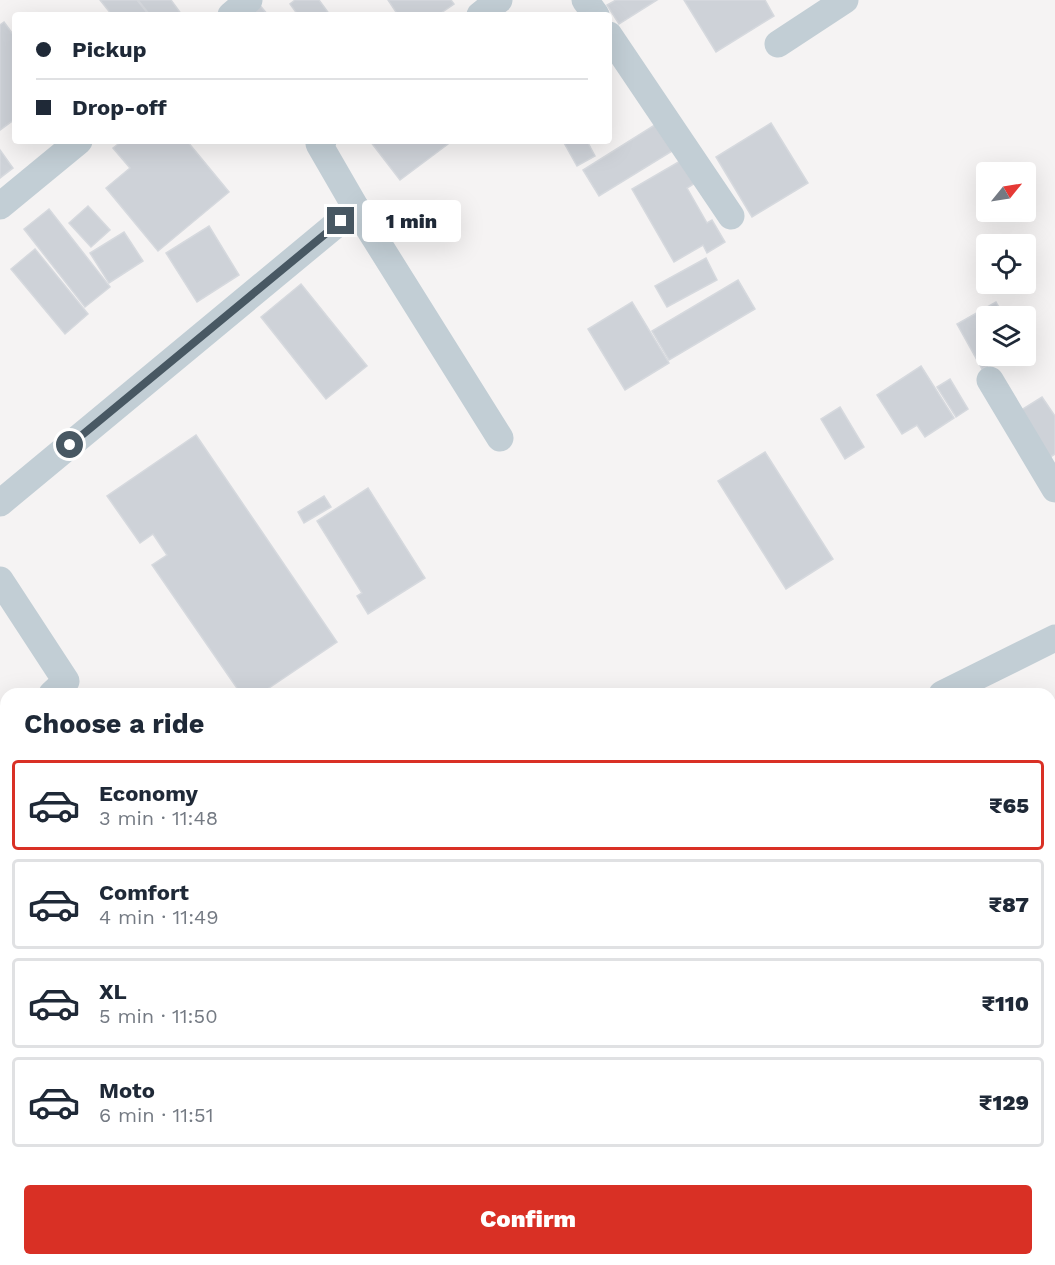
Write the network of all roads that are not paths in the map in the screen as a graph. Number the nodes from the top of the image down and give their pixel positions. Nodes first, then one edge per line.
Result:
1 (249, 0) edge
2 (499, 0) edge
3 (845, 0) edge
4 (235, 12) edge
5 (484, 12) edge
6 (612, 39) edge
7 (778, 44) dead end
8 (75, 144) edge
9 (319, 144) edge
10 (0, 206) edge
11 (356, 208) junction
12 (731, 216) dead end
13 (990, 380) dead end
14 (500, 438) dead end
15 (1055, 489) edge
16 (0, 503) edge
17 (0, 580) edge
18 (1055, 638) edge
19 (58, 688) edge
20 (954, 688) edge

1 - 4 street
2 - 5 street
3 - 7 street
6 - 12 street
8 - 10 street
9 - 11 street
11 - 14 street
11 - 16 street
13 - 15 street
17 - 19 street
18 - 20 street

